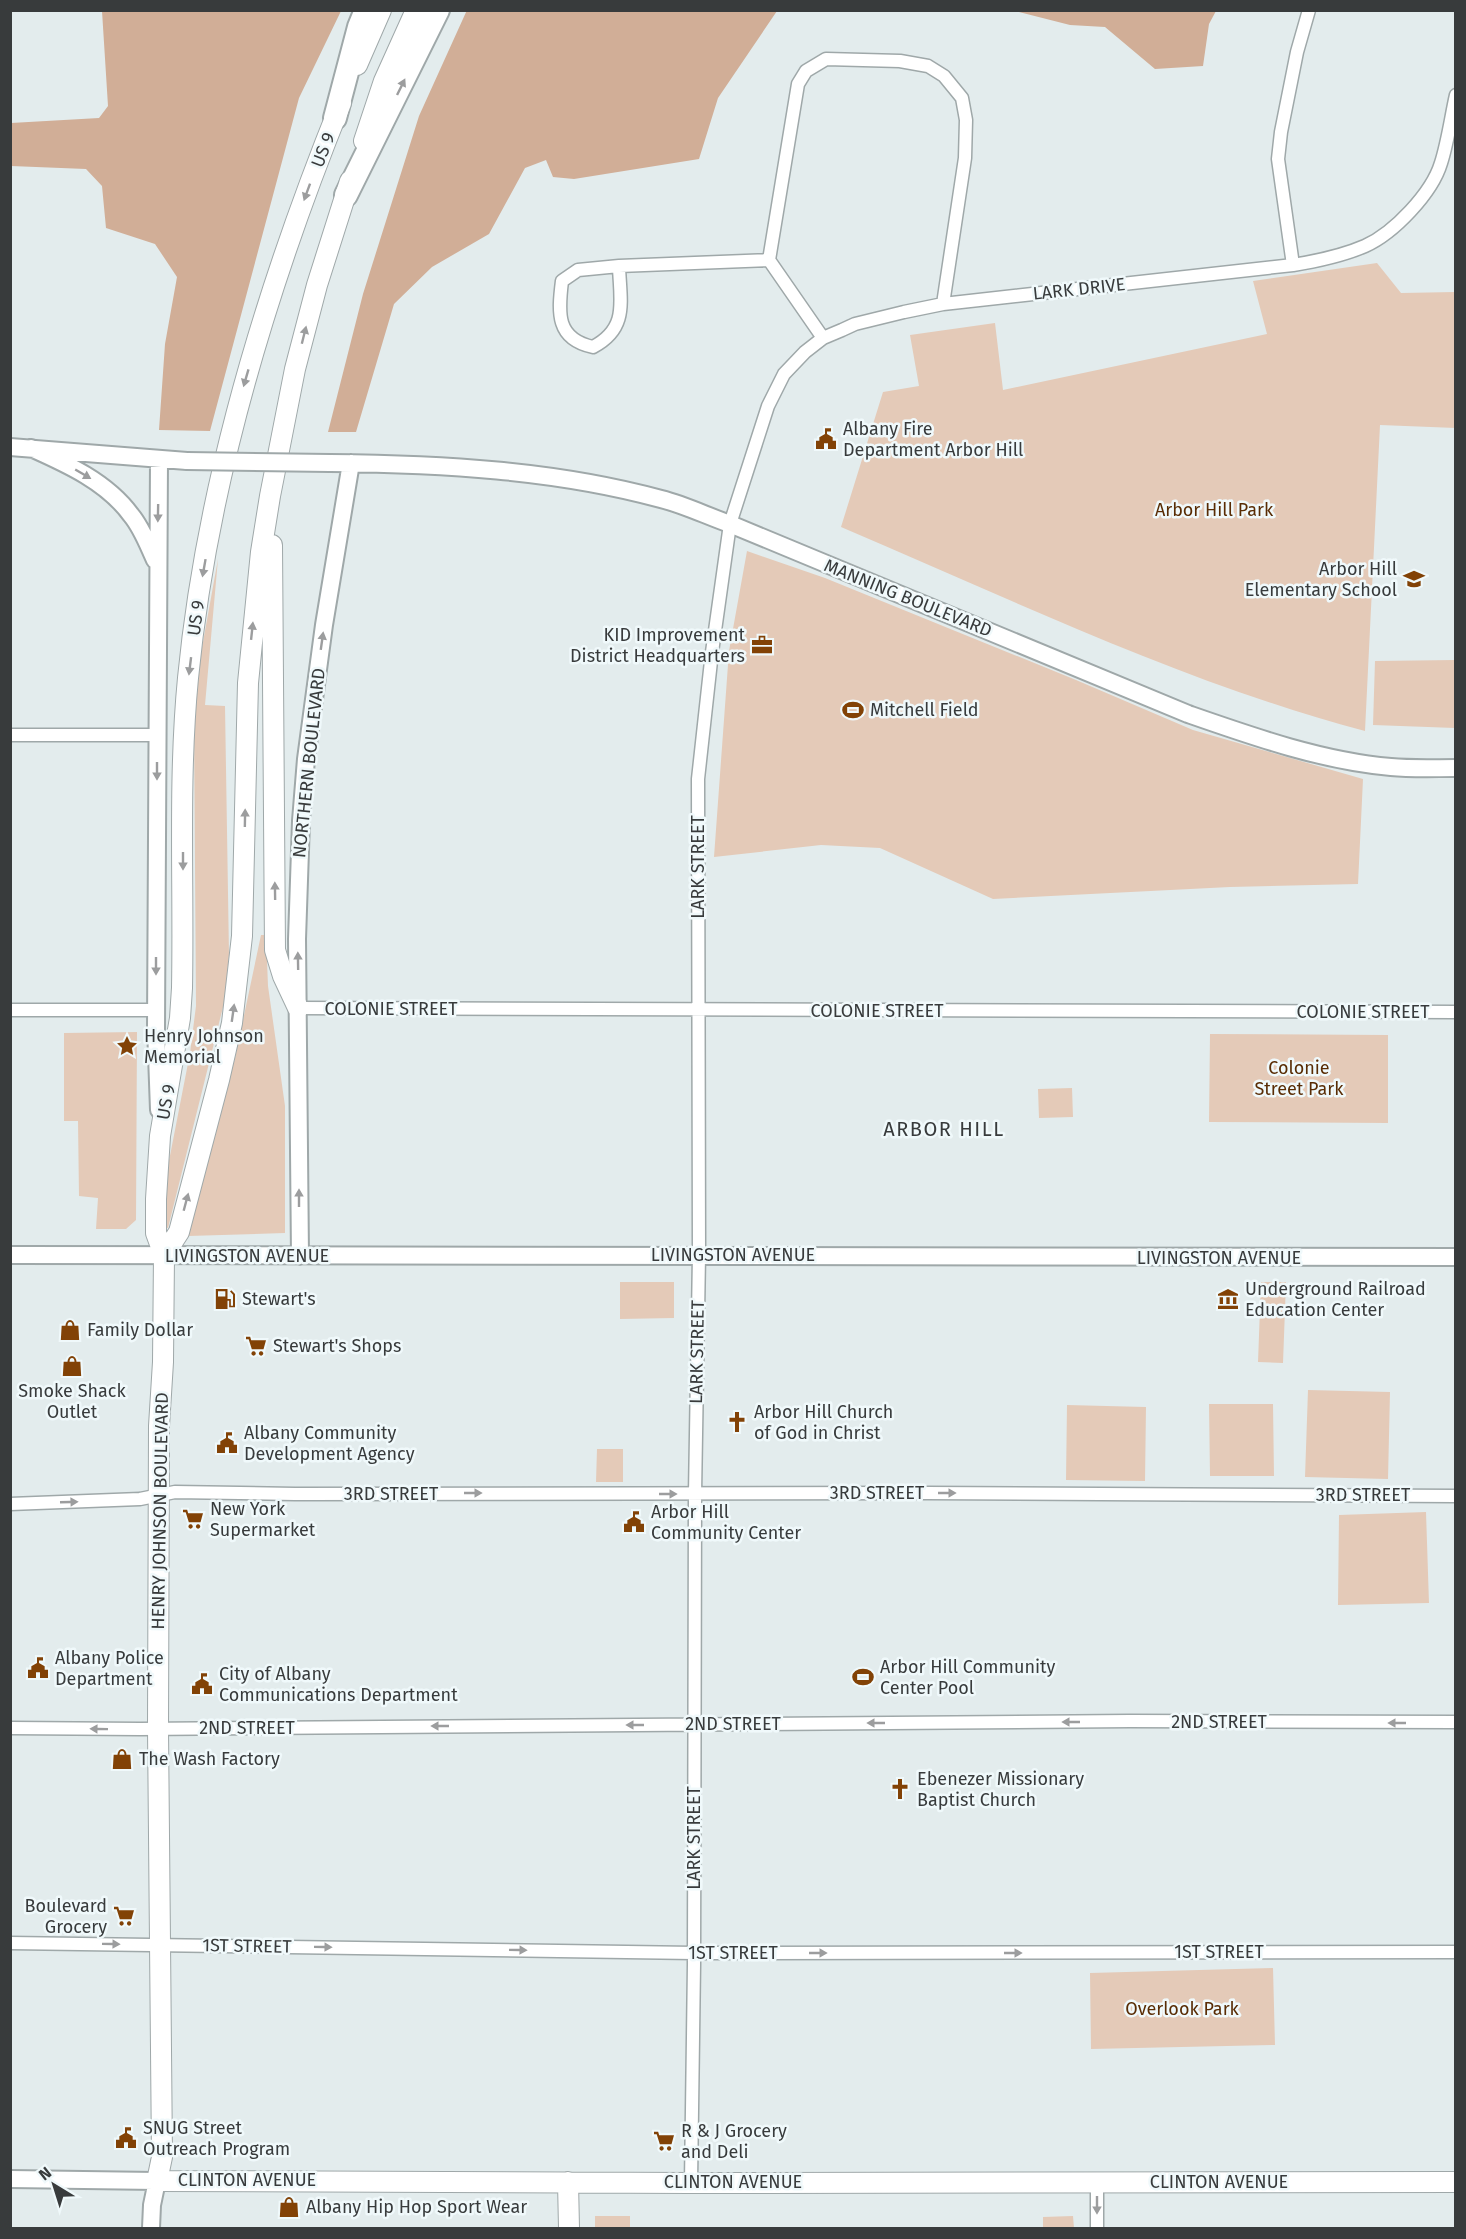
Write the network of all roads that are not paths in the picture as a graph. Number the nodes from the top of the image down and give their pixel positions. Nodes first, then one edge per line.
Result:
1 (366, 10) edge
2 (381, 10) edge
3 (416, 10) edge
4 (438, 10) edge
5 (1309, 10) edge
6 (1455, 95) edge
7 (335, 118) junction
8 (346, 195) junction
9 (769, 260) junction
10 (619, 266) junction
11 (1293, 266) junction
12 (943, 304) junction
13 (823, 338) junction
14 (10, 447) edge
15 (31, 448) junction
16 (159, 460) junction
17 (351, 463) junction
18 (270, 496) junction
19 (730, 524) junction
20 (157, 566) junction
21 (10, 735) edge
22 (157, 735) junction
23 (1455, 768) edge
24 (298, 1008) junction
25 (10, 1010) edge
26 (156, 1010) junction
27 (699, 1010) junction
28 (1455, 1012) edge
29 (160, 1136) junction
30 (10, 1255) edge
31 (164, 1255) junction
32 (699, 1255) junction
33 (300, 1256) junction
34 (1455, 1257) edge
35 (695, 1494) junction
36 (159, 1495) junction
37 (1455, 1496) edge
38 (10, 1504) edge
39 (1455, 1722) edge
40 (693, 1724) junction
41 (10, 1728) edge
42 (158, 1728) junction
43 (10, 1942) edge
44 (159, 1945) junction
45 (1455, 1952) edge
46 (694, 1953) junction
47 (10, 2179) edge
48 (157, 2181) junction
49 (1097, 2181) junction
50 (568, 2182) junction
51 (1455, 2182) edge
52 (691, 2183) junction
53 (151, 2229) edge
54 (569, 2229) edge
55 (1097, 2229) edge

1 - 7 highway
2 - 7 main road, US 9
3 - 8 main road, US 9
8 -> 4 highway
5 - 11 street
6 - 11 street, LARK DRIVE
7 -> 29 main road, US 9 / US 9
18 -> 8 main road, US 9
9 - 10 street
9 - 12 street
9 - 13 street
10 - 10 street
11 - 12 street, LARK DRIVE
12 - 13 street, LARK DRIVE
13 - 19 street, LARK DRIVE
14 - 15 street
15 - 16 street
15 -> 20 street
16 - 17 street, bridge
16 -> 20 street
17 - 19 street, MANNING BOULEVARD
24 -> 17 street, NORTHERN BOULEVARD
24 -> 18 main road
31 -> 18 main road, US 9
19 - 23 street, MANNING BOULEVARD
19 - 27 street, LARK STREET
20 - 22 street
21 - 22 street
22 -> 26 street
24 - 27 street, COLONIE STREET
33 -> 24 street, NORTHERN BOULEVARD
25 - 26 street
26 - 29 street, HENRY JOHNSON BOULEVARD
27 - 28 street, COLONIE STREET
27 - 32 street, LARK STREET
29 - 31 main road, HENRY JOHNSON BOULEVARD / US 9
30 - 31 street, LIVINGSTON AVENUE
31 - 33 street, LIVINGSTON AVENUE
31 - 36 main road, HENRY JOHNSON BOULEVARD / US 9
32 - 33 street, LIVINGSTON AVENUE
32 - 34 street, LIVINGSTON AVENUE
32 - 35 street, LARK STREET
36 -> 35 street, 3RD STREET
35 -> 37 street, 3RD STREET
35 - 40 street, LARK STREET
38 -> 36 street, 3RD STREET
36 - 42 main road, HENRY JOHNSON BOULEVARD / US 9
39 -> 40 street, 2ND STREET
40 -> 42 street, 2ND STREET
40 - 46 street, LARK STREET
42 -> 41 street, 2ND STREET
42 - 44 main road, HENRY JOHNSON BOULEVARD / US 9
43 -> 44 street, 1ST STREET
44 -> 46 street, 1ST STREET
44 - 48 main road, HENRY JOHNSON BOULEVARD / US 9
46 -> 45 street, 1ST STREET
46 - 52 street, LARK STREET
47 - 48 street, CLINTON AVENUE
48 - 50 main road, CLINTON AVENUE
48 - 53 street, HENRY JOHNSON BOULEVARD
49 - 51 main road, CLINTON AVENUE
49 - 52 main road, CLINTON AVENUE
49 -> 55 street
50 - 52 main road, CLINTON AVENUE
50 - 54 main road

